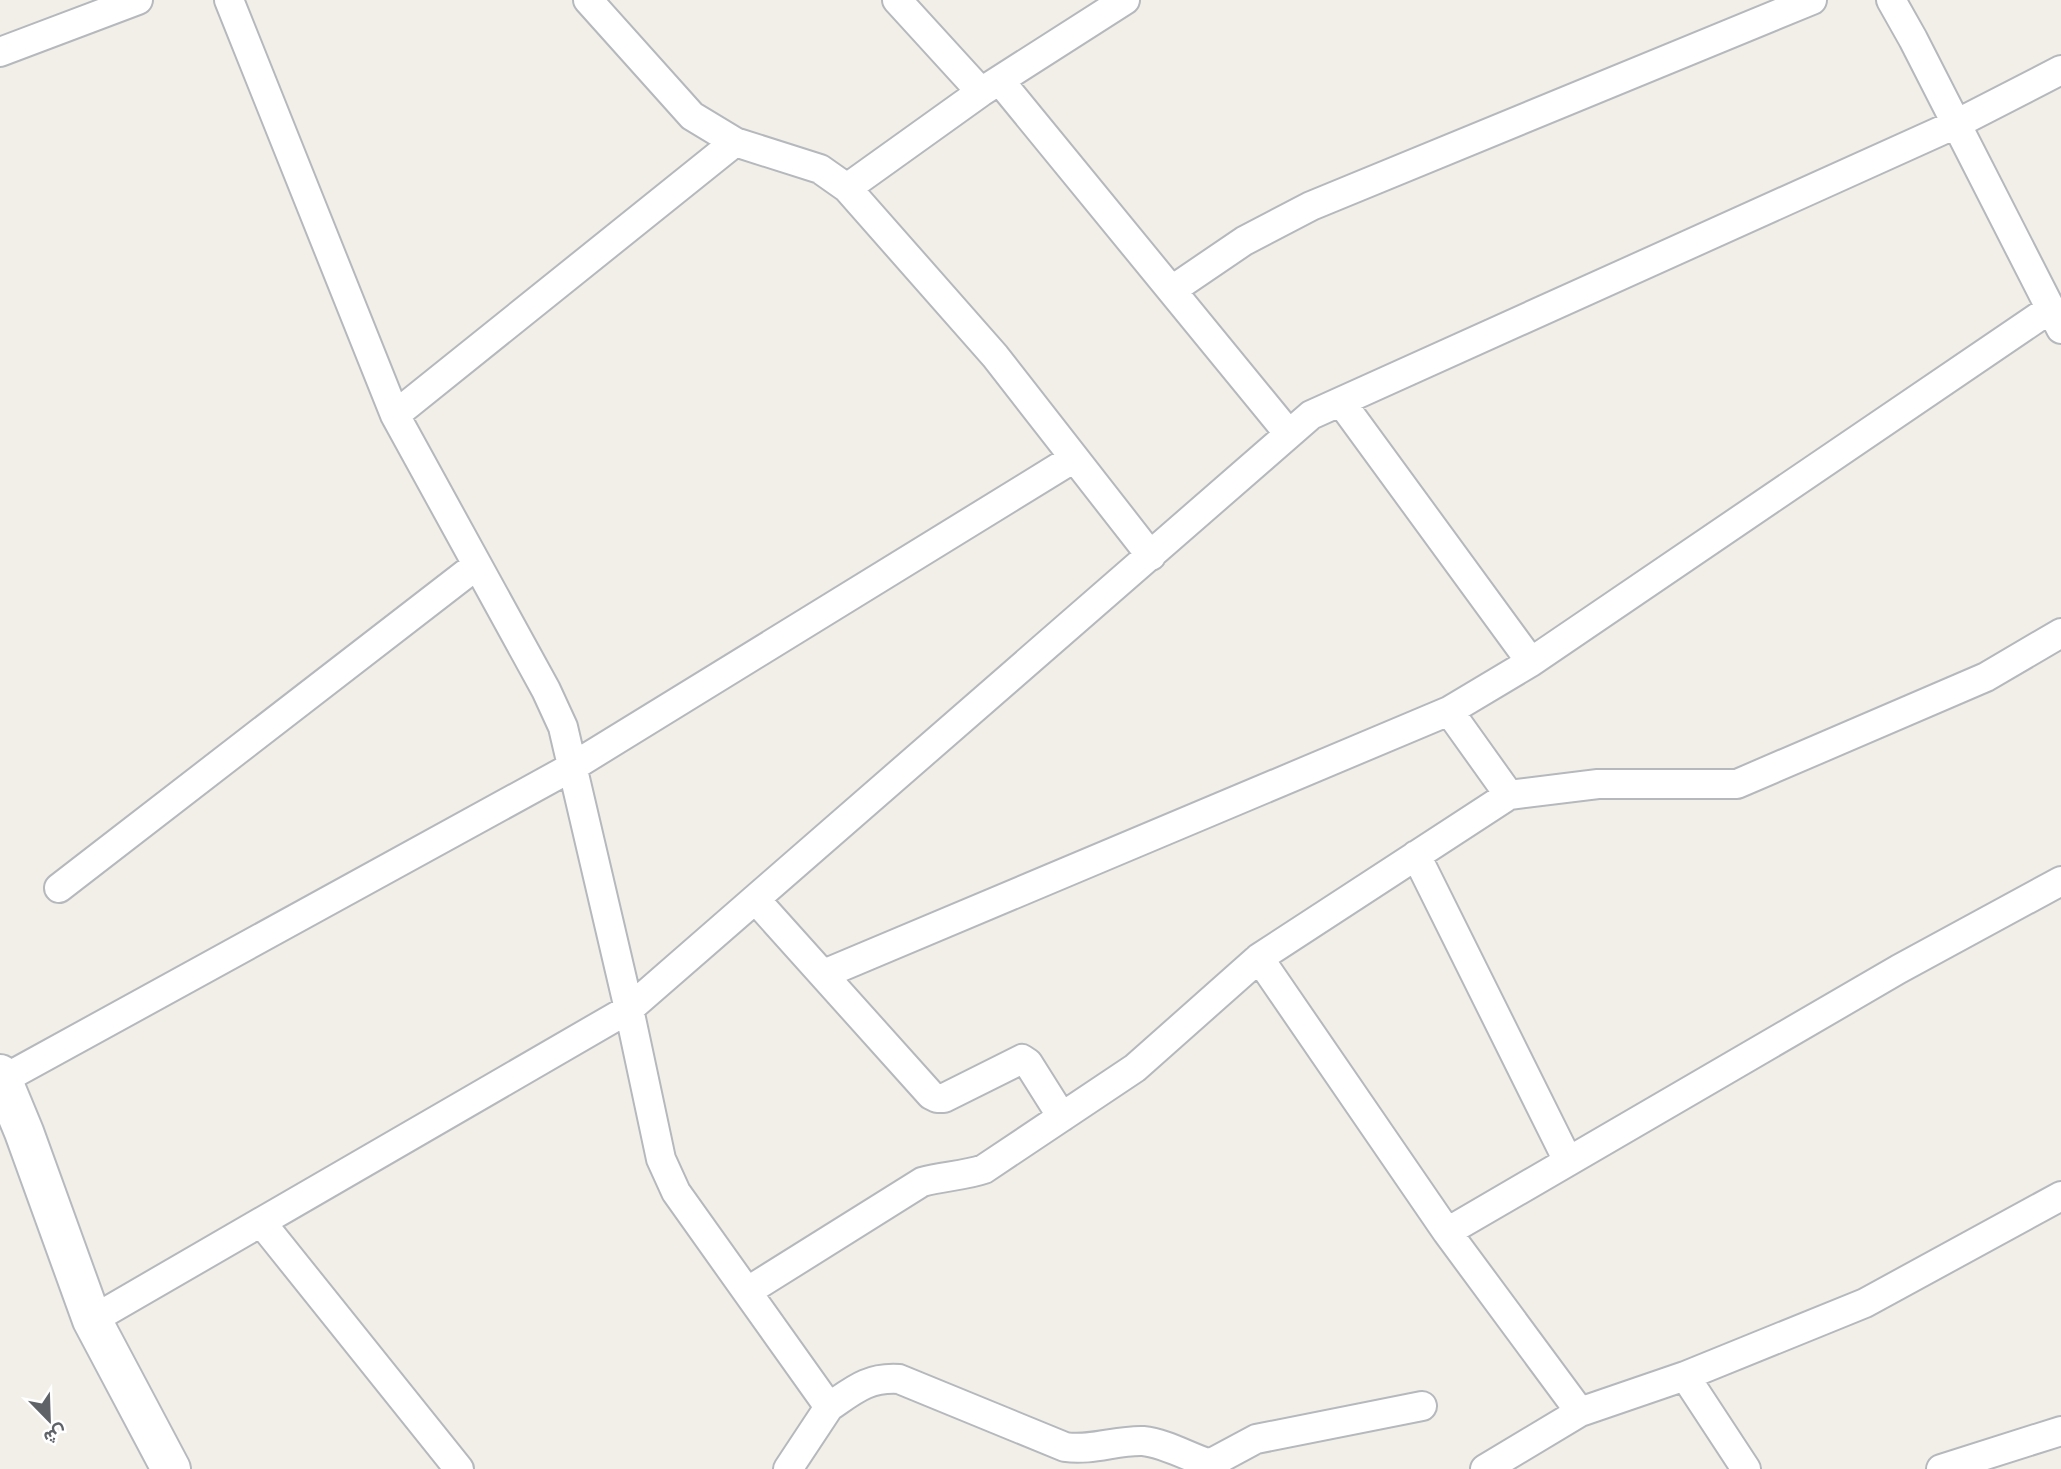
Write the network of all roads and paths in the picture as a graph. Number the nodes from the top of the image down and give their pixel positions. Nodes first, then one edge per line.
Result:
1 (138, 0) edge
2 (229, 0) edge
3 (588, 0) edge
4 (897, 0) edge
5 (1125, 0) edge
6 (1812, 0) edge
7 (1891, 0) edge
8 (0, 52) edge
9 (2061, 70) edge
10 (991, 87) junction
11 (1956, 124) junction
12 (735, 142) junction
13 (847, 188) junction
14 (1172, 290) junction
15 (2055, 319) edge
16 (1341, 402) junction
17 (395, 415) junction
18 (1289, 434) junction
19 (1074, 458) junction
20 (1151, 556) junction
21 (477, 565) junction
22 (2061, 633) edge
23 (1531, 662) junction
24 (1449, 711) junction
25 (572, 767) junction
26 (1509, 795) junction
27 (1416, 855) junction
28 (2061, 881) edge
29 (59, 888) dead end
30 (755, 900) junction
31 (1259, 958) junction
32 (824, 974) junction
33 (629, 1009) junction
34 (1, 1077) edge
35 (1062, 1117) junction
36 (12, 1134) edge
37 (1568, 1161) junction
38 (2061, 1196) edge
39 (261, 1222) junction
40 (1447, 1232) junction
41 (748, 1291) junction
42 (92, 1320) junction
43 (1685, 1376) junction
44 (1422, 1406) dead end
45 (829, 1407) junction
46 (1580, 1412) junction
47 (2061, 1431) edge
48 (1203, 1466) edge
49 (171, 1469) edge
50 (459, 1469) edge
51 (788, 1469) edge
52 (1485, 1469) edge
53 (1746, 1469) edge
54 (1941, 1469) edge

1 - 8 street
2 - 17 street
3 - 12 street
4 - 10 street
5 - 10 street
6 - 14 street
7 - 11 street
9 - 11 street
10 - 13 street
10 - 14 street
11 - 15 street
11 - 16 street
12 - 13 street
12 - 17 street
13 - 19 street
14 - 18 street
15 - 23 street
16 - 18 street
16 - 23 street
17 - 21 street
18 - 20 street
19 - 20 street
19 - 25 street
20 - 30 street
21 - 25 street
21 - 29 street
22 - 26 street
23 - 24 street
24 - 26 street
24 - 32 street
25 - 33 street
25 - 34 street
26 - 27 street
27 - 31 street
27 - 37 street
28 - 37 street
30 - 32 street
30 - 33 street
31 - 35 street
31 - 40 street
32 - 35 street
33 - 39 street
33 - 41 street
34 - 36 street
35 - 41 street
36 - 42 street
37 - 40 street
38 - 43 street
39 - 42 street
39 - 50 street
40 - 46 street
41 - 45 street
42 - 49 street
43 - 46 street
43 - 53 street
44 - 48 street
45 - 48 street
45 - 51 street
46 - 52 street
47 - 54 street

